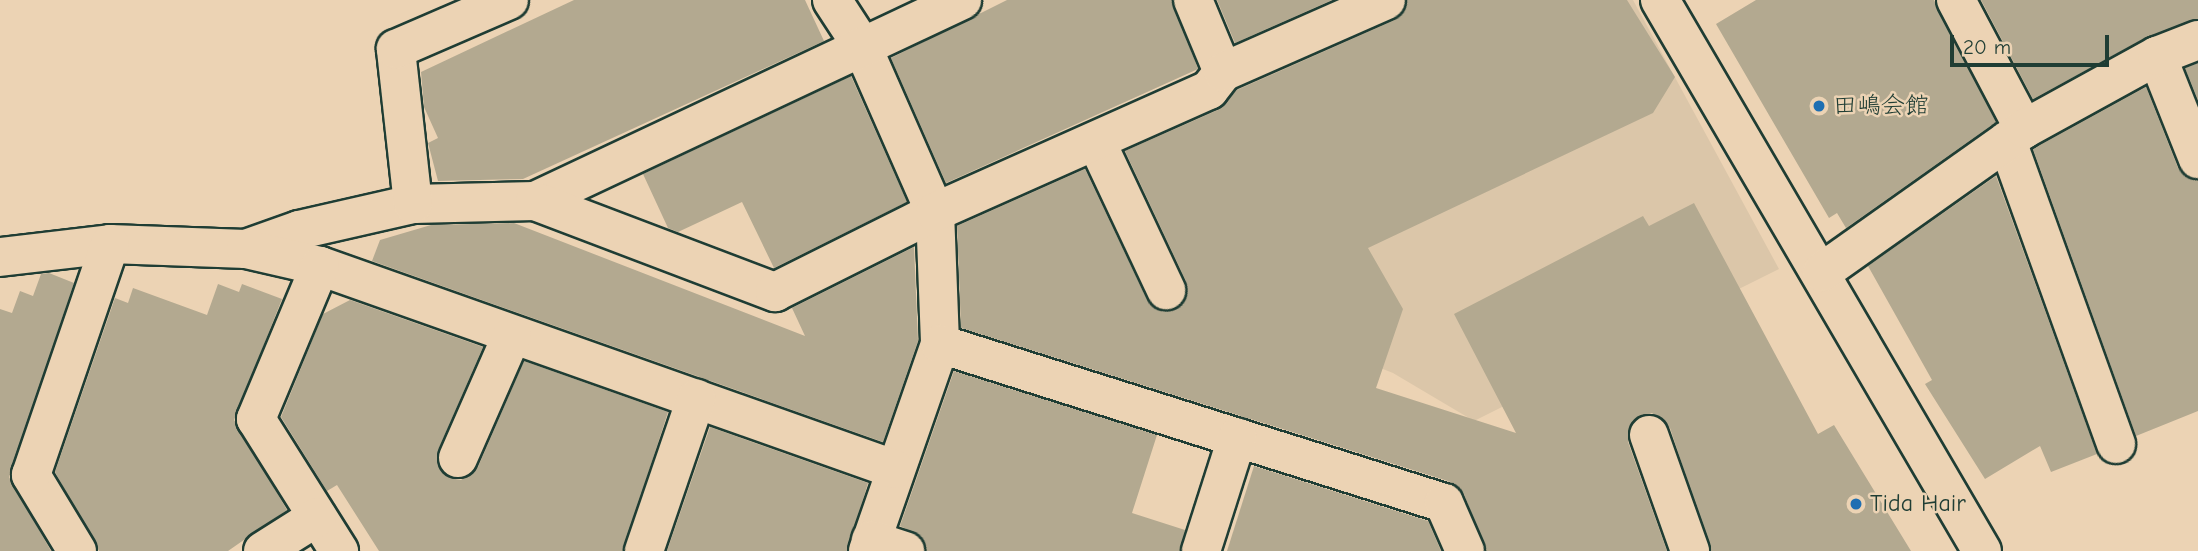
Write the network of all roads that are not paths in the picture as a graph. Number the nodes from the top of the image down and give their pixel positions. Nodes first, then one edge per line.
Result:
1 (509, 0) edge
2 (832, 0) edge
3 (962, 0) edge
4 (1194, 0) edge
5 (1386, 0) edge
6 (1660, 0) edge
7 (1956, 0) edge
8 (2198, 40) edge
9 (862, 46) junction
10 (2157, 56) junction
11 (1223, 72) junction
12 (2015, 135) junction
13 (1096, 141) junction
14 (2198, 159) edge
15 (535, 201) junction
16 (413, 204) junction
17 (935, 212) junction
18 (110, 244) junction
19 (246, 249) junction
20 (0, 257) edge
21 (320, 266) junction
22 (1822, 272) junction
23 (1166, 290) dead end
24 (512, 335) junction
25 (940, 344) junction
26 (696, 399) junction
27 (1649, 435) dead end
28 (1237, 438) junction
29 (2116, 444) dead end
30 (458, 458) dead end
31 (894, 469) junction
32 (317, 517) junction
33 (881, 548) edge
34 (77, 551) edge
35 (262, 551) edge
36 (339, 551) edge
37 (644, 551) edge
38 (1200, 551) edge
39 (1465, 551) edge
40 (1690, 551) edge
41 (1982, 551) edge

1 - 16 street
2 - 9 street
3 - 9 street
4 - 11 street
5 - 11 street
6 - 22 street
7 - 12 street
8 - 10 street
9 - 15 street
9 - 17 street
10 - 12 street
10 - 14 street
11 - 13 street
12 - 22 street
12 - 29 street
13 - 17 street
13 - 23 street
15 - 16 street
15 - 17 street
16 - 19 street
17 - 25 street
18 - 19 street
18 - 20 street
18 - 34 street
19 - 21 street
21 - 24 street
21 - 32 street
22 - 41 street
24 - 26 street
24 - 30 street
25 - 28 street
25 - 31 street
26 - 31 street
26 - 37 street
27 - 40 street
28 - 38 street
28 - 39 street
31 - 33 street
32 - 35 street
32 - 36 street

